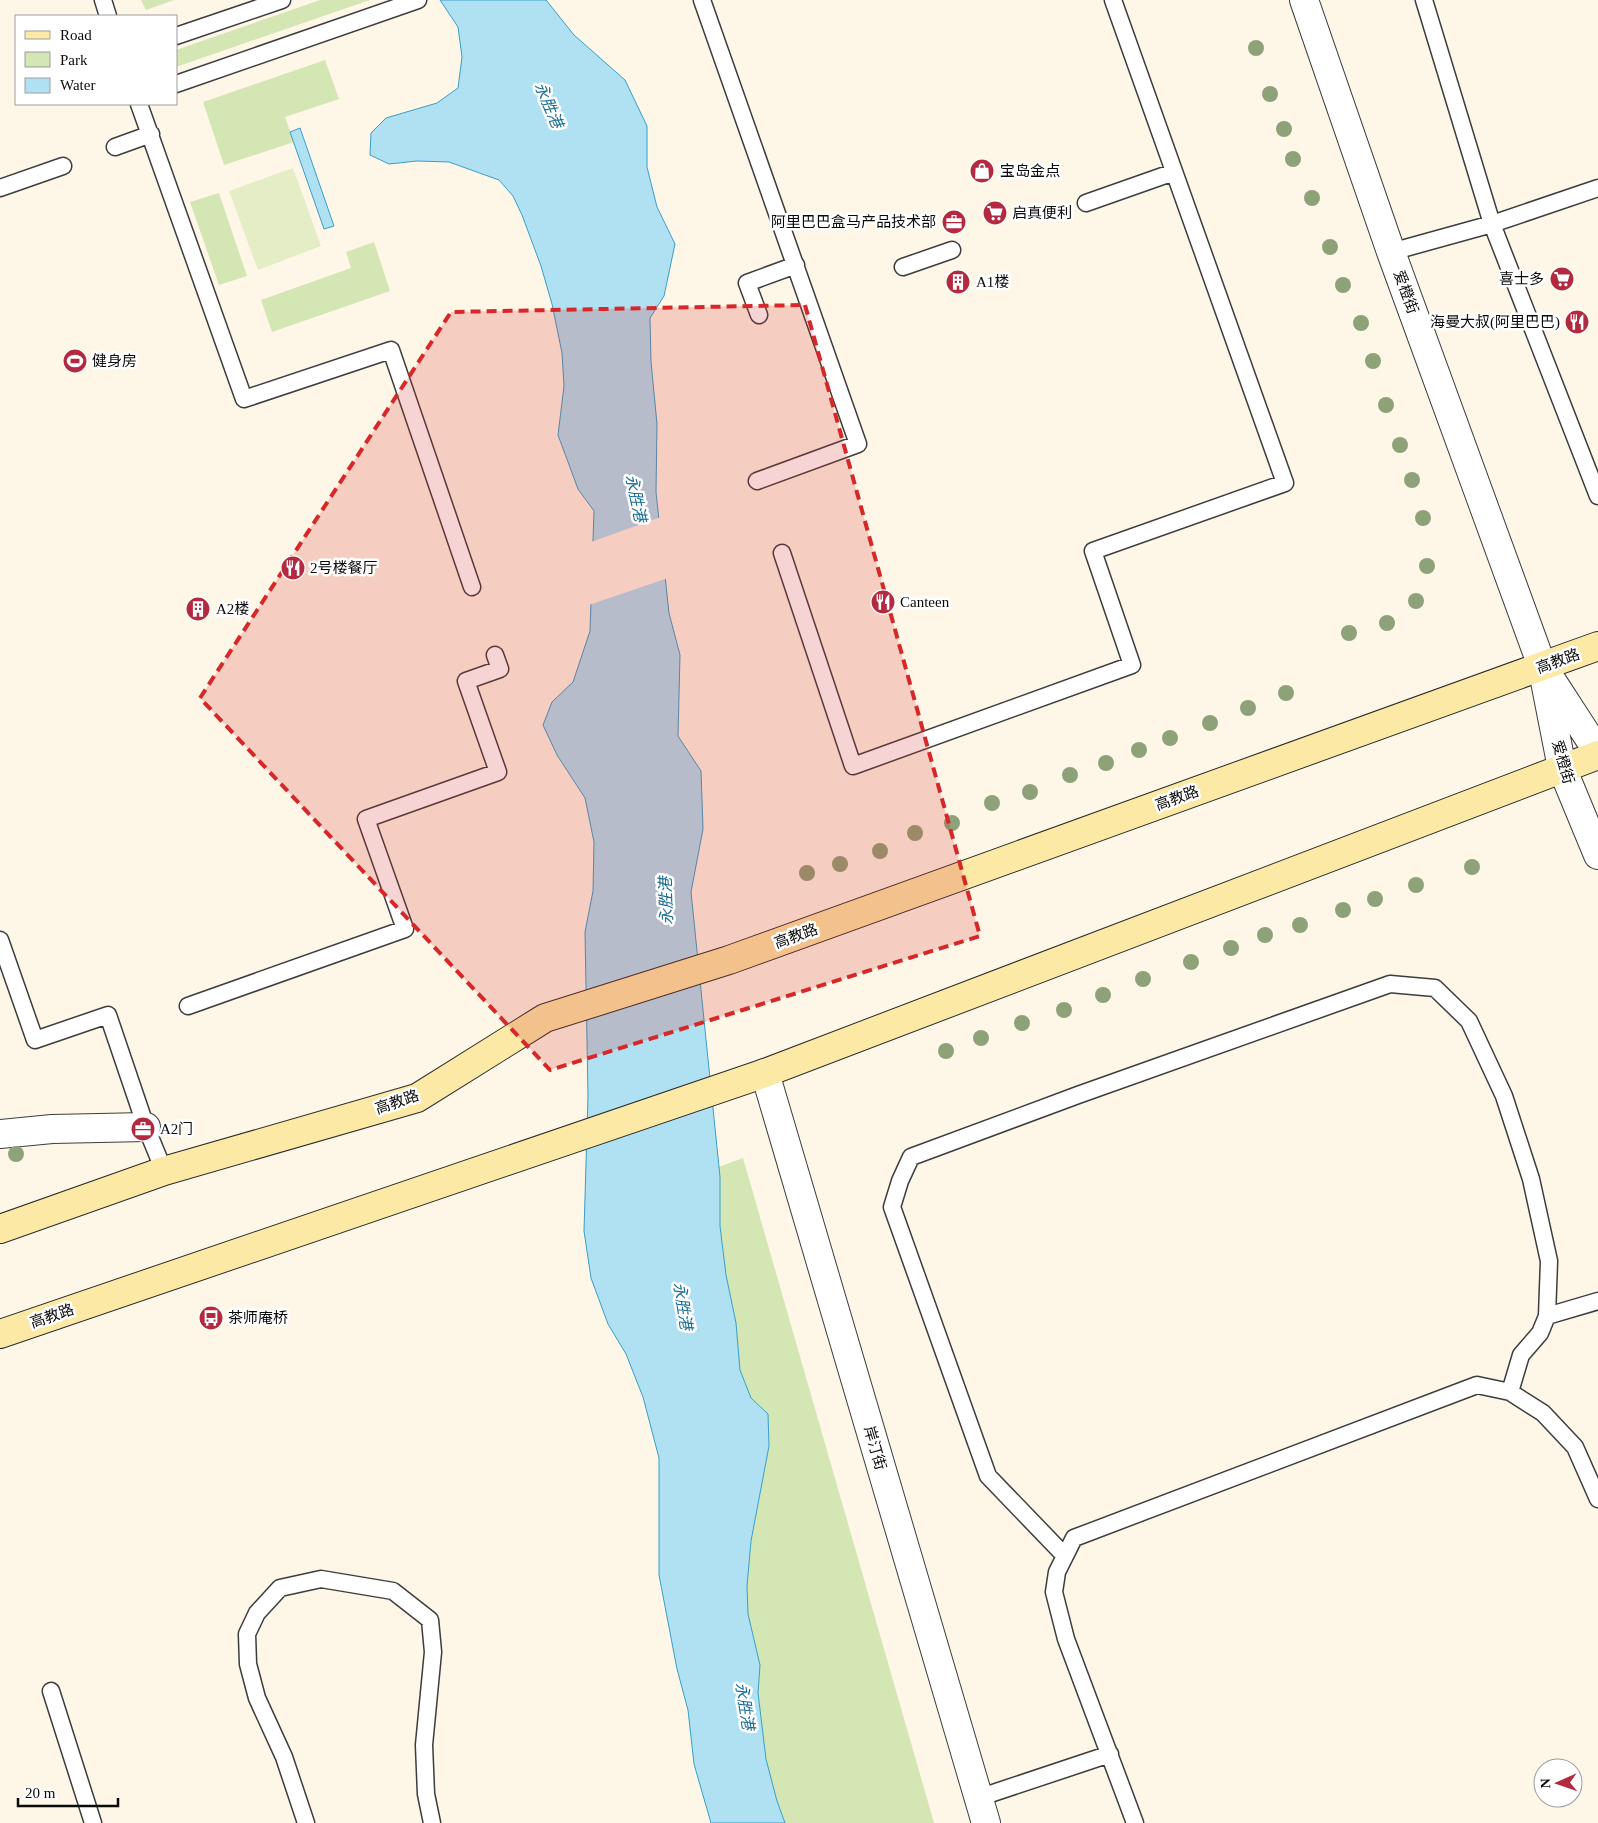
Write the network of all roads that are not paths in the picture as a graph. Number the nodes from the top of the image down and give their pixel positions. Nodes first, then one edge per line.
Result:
1 (102, 0) edge
2 (282, 0) edge
3 (418, 0) edge
4 (702, 0) edge
5 (1113, 0) edge
6 (1304, 0) edge
7 (1424, 0) edge
8 (108, 15) edge
9 (178, 35) edge
10 (178, 83) edge
11 (139, 105) edge
12 (151, 134) junction
13 (115, 147) dead end
14 (63, 166) dead end
15 (1174, 172) junction
16 (0, 188) edge
17 (1598, 188) edge
18 (1086, 202) dead end
19 (1492, 224) junction
20 (952, 250) dead end
21 (1391, 252) junction
22 (796, 265) junction
23 (903, 266) dead end
24 (759, 315) dead end
25 (757, 481) dead end
26 (1598, 496) edge
27 (782, 553) dead end
28 (472, 586) dead end
29 (1598, 646) edge
30 (495, 655) dead end
31 (1542, 666) junction
32 (1598, 754) edge
33 (1562, 768) junction
34 (1598, 855) edge
35 (0, 940) edge
36 (188, 1006) dead end
37 (765, 1073) junction
38 (146, 1127) junction
39 (0, 1134) edge
40 (164, 1171) junction
41 (0, 1229) edge
42 (1598, 1301) edge
43 (1547, 1316) junction
44 (0, 1334) edge
45 (1510, 1392) junction
46 (1598, 1499) edge
47 (1065, 1556) junction
48 (51, 1691) dead end
49 (1110, 1754) junction
50 (982, 1810) edge
51 (93, 1823) edge
52 (306, 1823) edge
53 (432, 1823) edge
54 (1135, 1823) edge

1 - 8 lane
2 - 9 lane
3 - 10 lane
4 - 22 lane
5 - 15 lane
6 - 21 street, 爱橙街
7 - 19 lane
11 - 12 lane
12 - 13 lane
12 - 28 lane
14 - 16 lane
15 - 18 lane
15 - 27 lane
17 - 19 lane
19 - 21 lane
19 - 26 lane
20 - 23 lane
21 - 31 street, 爱橙街
22 - 24 lane
22 - 25 lane
29 - 31 main road, 高教路
30 - 36 lane
31 - 32 street, 爱橙街
31 - 33 street, 爱橙街
31 - 40 main road, 高教路
32 - 33 main road, 高教路
33 - 34 street, 爱橙街
33 - 37 main road, 高教路
35 - 38 lane
37 - 44 main road, 高教路
37 - 50 street, 岸汀街
38 - 39 street
38 - 40 lane
40 - 41 main road, 高教路
42 - 43 lane
43 - 45 lane
43 - 47 lane
45 - 46 lane
45 - 47 lane
47 - 49 lane
48 - 51 lane
49 - 50 lane
49 - 54 lane
52 - 53 lane

